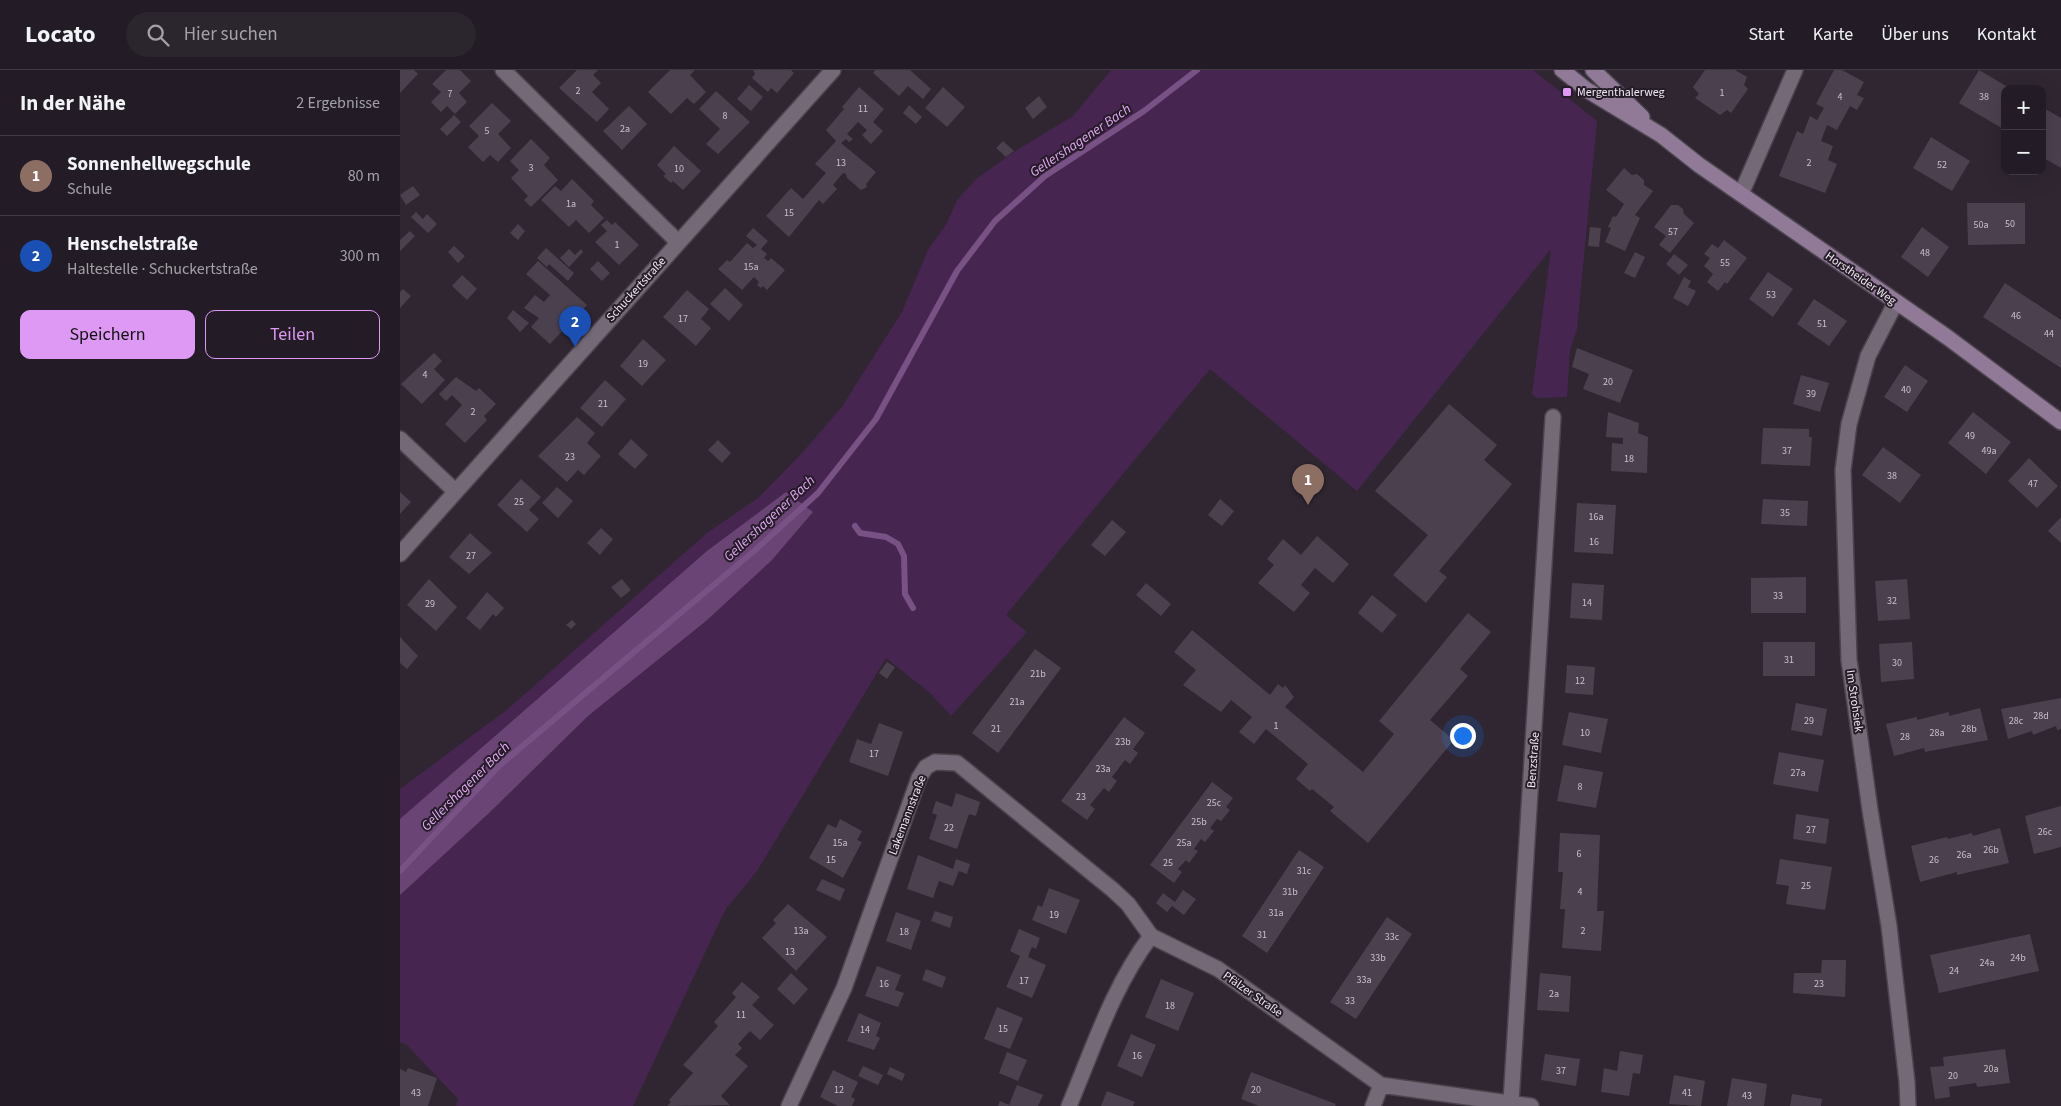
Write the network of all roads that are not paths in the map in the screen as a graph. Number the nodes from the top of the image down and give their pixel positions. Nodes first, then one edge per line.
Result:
1 (504, 70) edge
2 (833, 70) edge
3 (1562, 70) edge
4 (1593, 70) edge
5 (1795, 70) edge
6 (1661, 135) junction
7 (1741, 194) junction
8 (678, 242) junction
9 (1896, 302) junction
10 (1553, 417) dead end
11 (2061, 422) edge
12 (400, 439) edge
13 (456, 491) junction
14 (400, 554) edge
15 (1151, 936) junction
16 (1381, 1085) junction
17 (1511, 1102) junction
18 (789, 1106) edge
19 (1069, 1106) edge
20 (1373, 1106) edge
21 (1531, 1106) edge
22 (1908, 1106) edge

1 - 8 street
2 - 8 street, Schuckertstraße
3 - 6 street, Horstheider Weg
4 - 6 street, Horstheider Weg
5 - 7 street
6 - 7 street, Horstheider Weg
7 - 9 street, Horstheider Weg
8 - 13 street, Schuckertstraße
9 - 11 street, Horstheider Weg
9 - 22 street, Im Strohsiek
10 - 17 street, Benzstraße
12 - 13 street
13 - 14 street, Schuckertstraße
15 - 16 street, Pfälzer Straße
15 - 18 street, Lakemannstraße
15 - 19 street
16 - 17 street, Pfälzer Straße
16 - 20 street
17 - 21 street, Pfälzer Straße

